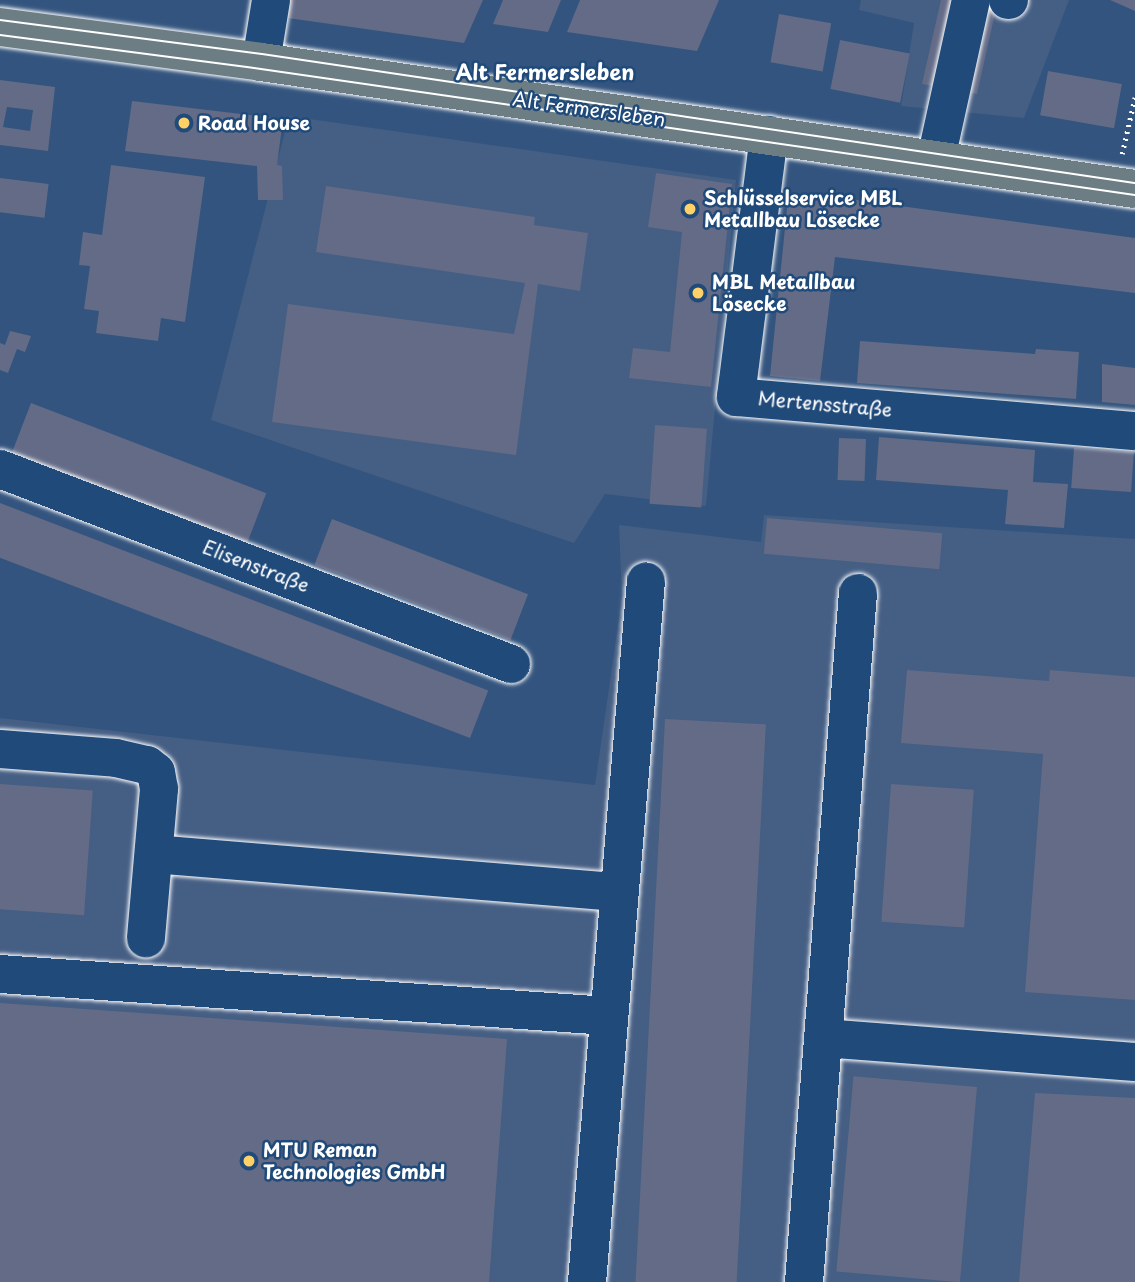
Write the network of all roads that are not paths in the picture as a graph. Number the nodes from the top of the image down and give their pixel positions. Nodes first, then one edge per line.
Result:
1 (271, 0) edge
2 (971, 0) edge
3 (0, 27) edge
4 (261, 62) junction
5 (769, 135) junction
6 (936, 159) junction
7 (1126, 188) edge
8 (1135, 430) edge
9 (0, 469) edge
10 (646, 581) dead end
11 (858, 593) dead end
12 (511, 664) dead end
13 (0, 749) edge
14 (154, 854) junction
15 (619, 892) junction
16 (146, 938) dead end
17 (0, 974) edge
18 (609, 1016) junction
19 (823, 1038) junction
20 (1135, 1062) edge
21 (587, 1282) edge
22 (804, 1282) edge

1 - 4 street
2 - 6 street
3 - 4 main road, Alt Fermersleben
4 - 5 main road, Alt Fermersleben
5 - 6 main road, Alt Fermersleben
5 - 8 street, Mertensstraße
6 - 7 main road, Alt Fermersleben
9 - 12 street, Elisenstraße
10 - 15 street
11 - 19 street
13 - 14 street
14 - 15 street
14 - 16 street
15 - 18 street
17 - 18 street
18 - 21 street
19 - 20 street
19 - 22 street

